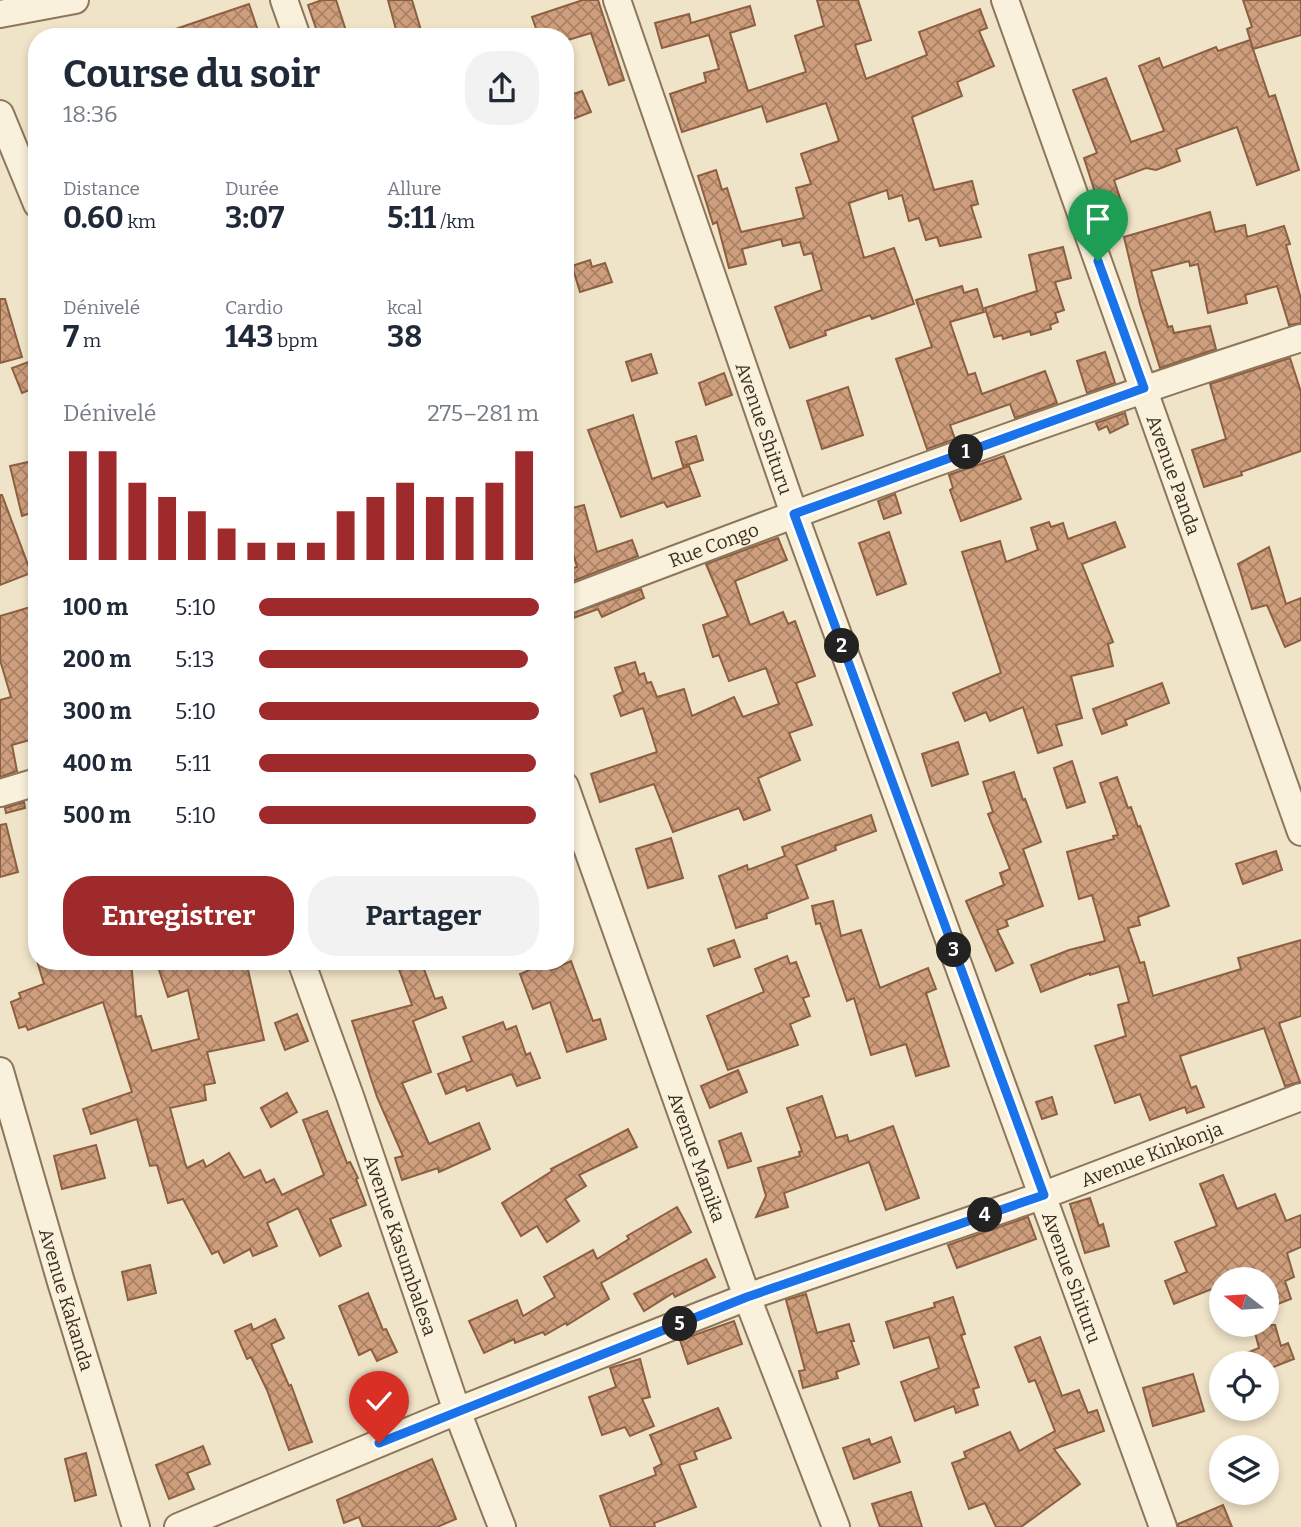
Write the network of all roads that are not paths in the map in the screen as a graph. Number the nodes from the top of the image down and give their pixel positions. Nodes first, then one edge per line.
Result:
1 (75, 0) edge
2 (284, 0) edge
3 (617, 0) edge
4 (1005, 0) edge
5 (0, 14) edge
6 (294, 28) edge
7 (0, 114) edge
8 (28, 182) edge
9 (1301, 338) edge
10 (1144, 388) junction
11 (794, 514) junction
12 (574, 598) edge
13 (28, 785) edge
14 (0, 793) edge
15 (574, 811) edge
16 (1301, 832) edge
17 (304, 970) edge
18 (0, 1071) edge
19 (1301, 1097) edge
20 (1044, 1195) junction
21 (747, 1297) junction
22 (457, 1411) junction
23 (136, 1527) edge
24 (178, 1527) edge
25 (502, 1527) edge
26 (835, 1527) edge
27 (1163, 1527) edge

1 - 5 street
2 - 6 street
3 - 11 street, Avenue Shituru
4 - 10 street, Avenue Panda
7 - 8 street
9 - 10 street, Rue Congo
10 - 11 street, Rue Congo
10 - 16 street, Avenue Panda
11 - 12 street, Rue Congo
11 - 20 street, Avenue Shituru
13 - 14 street
15 - 21 street, Avenue Manika
17 - 22 street, Avenue Kasumbalesa
18 - 23 street, Avenue Kakanda
19 - 20 street, Avenue Kinkonja
20 - 21 street, Avenue Kinkonja
20 - 27 street, Avenue Shituru
21 - 22 street, Avenue Kinkonja
21 - 26 street, Avenue Manika
22 - 24 street, Avenue Kinkonja
22 - 25 street, Avenue Kasumbalesa

